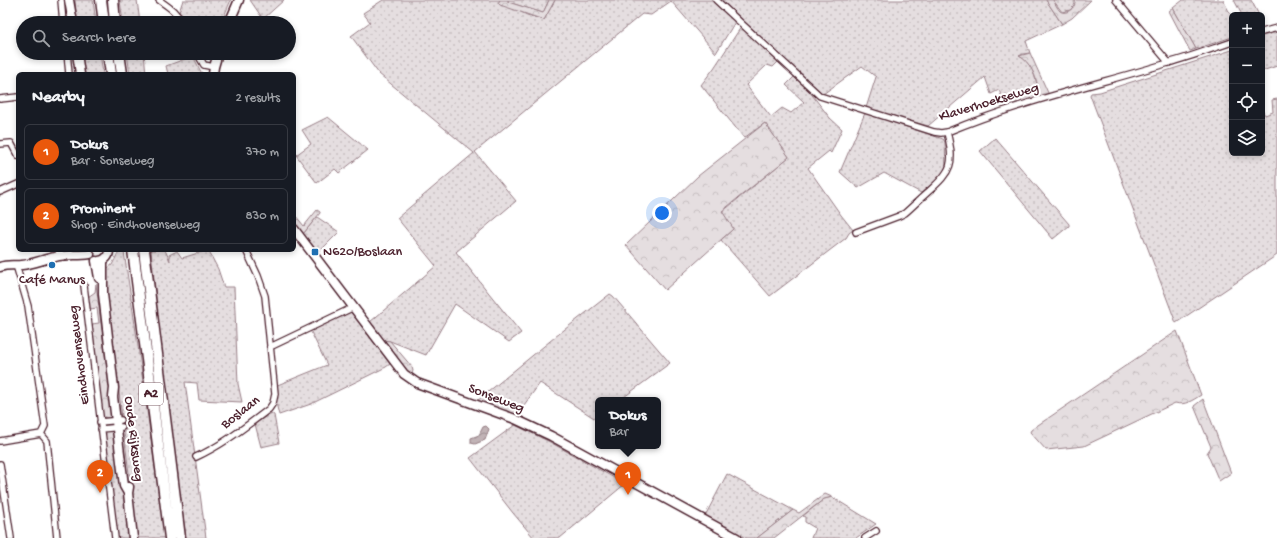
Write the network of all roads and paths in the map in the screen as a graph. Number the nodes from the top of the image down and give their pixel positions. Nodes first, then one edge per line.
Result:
1 (61, 0) edge
2 (69, 0) edge
3 (73, 0) edge
4 (101, 0) edge
5 (112, 0) edge
6 (159, 0) edge
7 (239, 0) edge
8 (716, 0) edge
9 (1116, 0) edge
10 (63, 16) edge
11 (71, 16) edge
12 (72, 16) edge
13 (103, 16) edge
14 (114, 16) edge
15 (178, 16) edge
16 (232, 16) edge
17 (1277, 28) edge
18 (1265, 31) edge
19 (1229, 43) edge
20 (68, 60) edge
21 (78, 60) edge
22 (109, 60) edge
23 (120, 60) edge
24 (201, 60) edge
25 (216, 60) edge
26 (1169, 63) junction
27 (214, 71) edge
28 (69, 72) edge
29 (80, 72) edge
30 (111, 72) edge
31 (122, 72) edge
32 (16, 97) edge
33 (0, 99) edge
34 (948, 132) junction
35 (0, 144) edge
36 (16, 152) edge
37 (16, 185) edge
38 (0, 192) edge
39 (296, 232) edge
40 (856, 232) dead end
41 (86, 252) edge
42 (89, 252) edge
43 (109, 252) edge
44 (133, 252) edge
45 (144, 252) edge
46 (247, 252) edge
47 (59, 253) edge
48 (100, 260) junction
49 (16, 265) junction
50 (0, 267) edge
51 (84, 286) dead end
52 (354, 306) junction
53 (270, 347) junction
54 (100, 422) junction
55 (119, 424) junction
56 (101, 429) junction
57 (41, 434) junction
58 (0, 441) edge
59 (196, 457) dead end
60 (0, 464) edge
61 (2, 496) edge
62 (876, 531) dead end
63 (11, 538) edge
64 (57, 538) edge
65 (114, 538) edge
66 (133, 538) edge
67 (170, 538) edge
68 (180, 538) edge
69 (737, 538) edge
70 (866, 538) edge

1 - 10 street
2 - 11 main road
3 - 12 main road
4 - 13 highway
5 - 14 highway
6 - 15 street
7 - 16 main road
8 - 34 street, Klaverhoekseweg
9 - 26 street
17 - 18 street
19 - 26 street, Klaverhoekseweg
20 - 28 street
21 - 29 main road
22 - 30 highway
23 - 31 highway
24 - 27 street
25 - 27 main road
26 - 34 street, Klaverhoekseweg
32 - 33 street
34 - 40 street
35 - 36 street
37 - 38 street
39 - 52 main road, Sonseweg
41 - 47 main road
42 - 48 main road
43 - 48 main road
44 - 67 highway, A2
45 - 68 highway, A2
46 - 53 street, Boslaan
47 - 49 main road
48 - 55 main road, Oude Rijksweg
49 - 50 main road
49 - 57 street
51 - 54 street, Eindhovenseweg
52 - 53 street
52 - 69 main road, Sonseweg
53 - 59 street, Boslaan
54 - 55 street, Eindhovenseweg
54 - 56 street, Eindhovenseweg
55 - 56 street
55 - 66 main road, Oude Rijksweg
56 - 65 street, Eindhovenseweg
57 - 58 street
57 - 64 street
60 - 61 street
61 - 63 street
62 - 70 street

